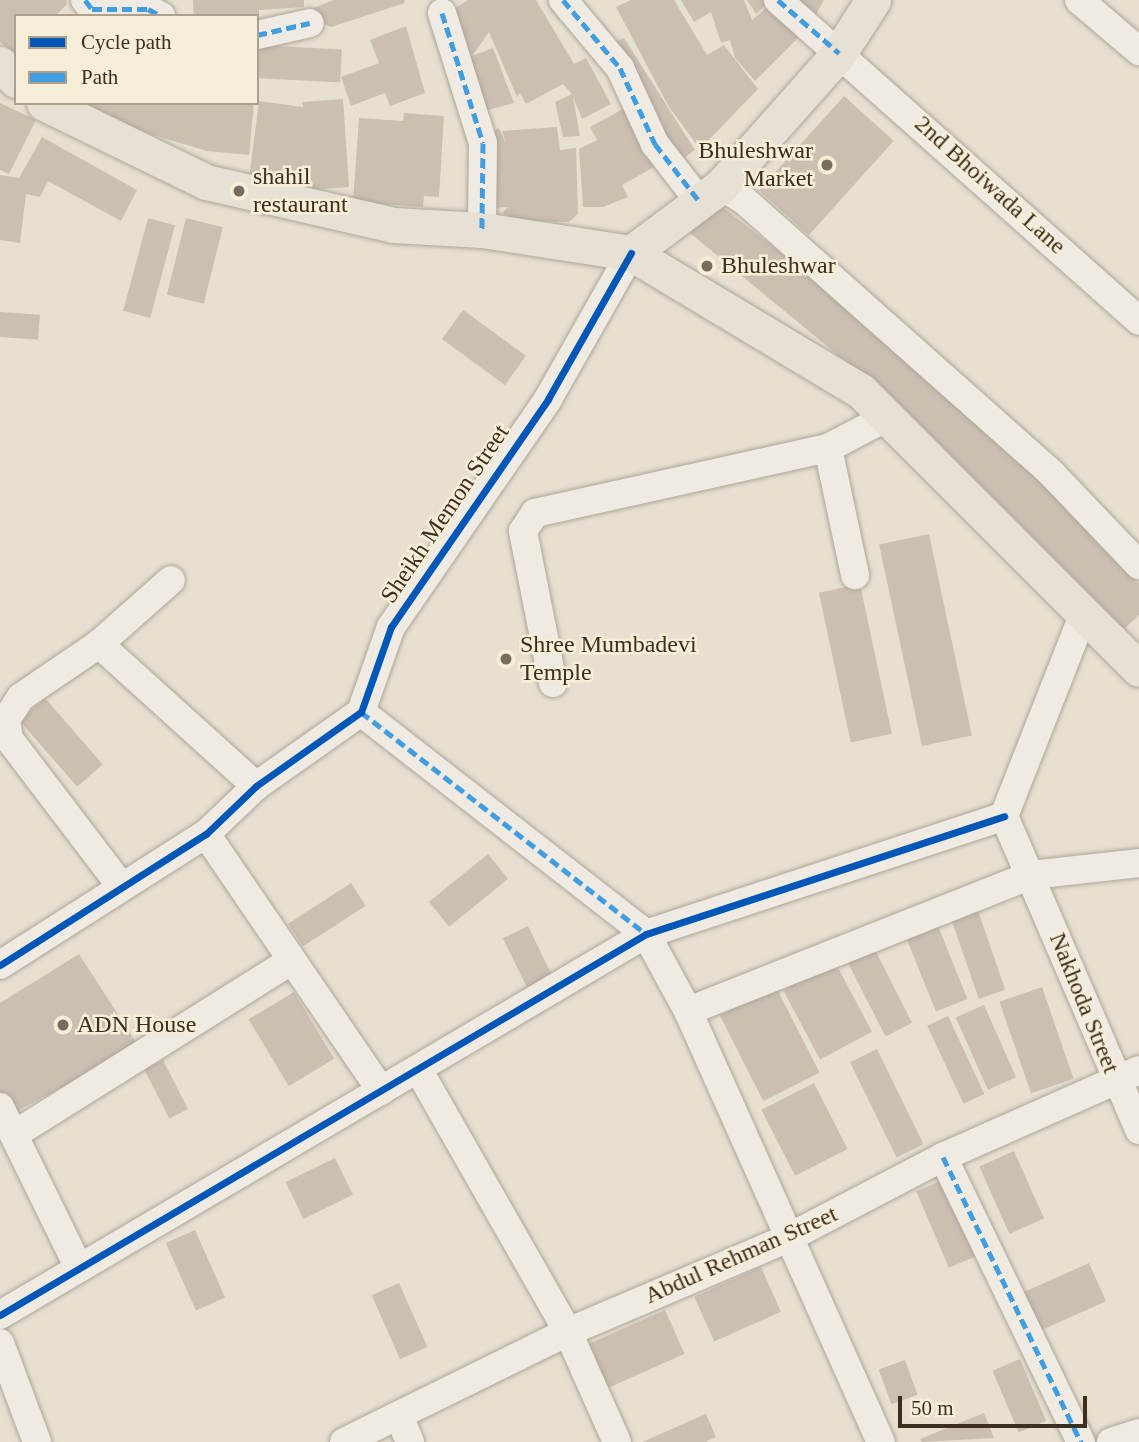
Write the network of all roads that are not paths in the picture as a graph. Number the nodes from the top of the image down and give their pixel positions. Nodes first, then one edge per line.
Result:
1 (85, 0) edge
2 (563, 0) edge
3 (778, 0) edge
4 (873, 0) edge
5 (1079, 0) edge
6 (442, 13) dead end
7 (157, 14) edge
8 (310, 23) dead end
9 (259, 35) edge
10 (1139, 51) edge
11 (839, 52) junction
12 (0, 64) edge
13 (14, 78) edge
14 (48, 105) edge
15 (710, 194) junction
16 (482, 230) junction
17 (631, 253) junction
18 (1139, 321) edge
19 (887, 417) junction
20 (828, 448) junction
21 (1139, 565) edge
22 (855, 575) dead end
23 (171, 580) dead end
24 (1084, 613) junction
25 (99, 644) junction
26 (1134, 652) edge
27 (553, 683) dead end
28 (361, 712) junction
29 (256, 786) junction
30 (1004, 816) junction
31 (206, 834) junction
32 (1139, 863) edge
33 (1031, 875) junction
34 (121, 886) junction
35 (646, 934) junction
36 (291, 961) junction
37 (0, 965) edge
38 (688, 1011) junction
39 (418, 1069) junction
40 (1128, 1076) edge
41 (381, 1091) junction
42 (0, 1107) edge
43 (1139, 1130) edge
44 (15, 1134) junction
45 (943, 1157) junction
46 (786, 1239) junction
47 (79, 1268) junction
48 (0, 1315) edge
49 (568, 1332) junction
50 (0, 1343) edge
51 (404, 1429) edge
52 (1139, 1433) edge
53 (37, 1442) edge
54 (344, 1442) edge
55 (617, 1442) edge
56 (881, 1442) edge
57 (1082, 1442) edge
58 (1111, 1442) edge

1 - 7 street
2 - 15 street
3 - 11 street, 2nd Bhoiwada Lane
4 - 11 main road
5 - 10 street
6 - 16 street
8 - 9 street
11 - 15 main road
11 - 18 street, 2nd Bhoiwada Lane
12 - 13 main road
14 - 16 main road
15 - 17 main road
15 - 21 street
16 - 17 main road
17 - 19 main road
17 - 28 street, Sheikh Memon Street
19 - 20 street
19 - 24 main road
20 - 22 street
20 - 27 street
23 - 25 street
24 - 26 main road
24 - 30 street
25 - 29 street
25 - 34 street
28 - 29 street
28 - 35 street
29 - 31 street
30 - 33 street, Nakhoda Street
30 - 35 street
31 - 34 street
31 - 36 street
32 - 33 street
33 - 38 street
33 - 40 street, Nakhoda Street
34 - 37 street
35 - 38 street
35 - 39 street
36 - 41 street
36 - 44 street
38 - 46 street
39 - 41 street
39 - 49 street
40 - 43 street, Nakhoda Street
40 - 45 street, Abdul Rehman Street
41 - 47 street
42 - 44 street
44 - 47 street
45 - 46 street, Abdul Rehman Street
45 - 57 street
46 - 49 street, Abdul Rehman Street
46 - 56 street
47 - 48 street
49 - 51 street, Abdul Rehman Street
49 - 55 street
50 - 53 street
51 - 54 street, Abdul Rehman Street
52 - 58 street

